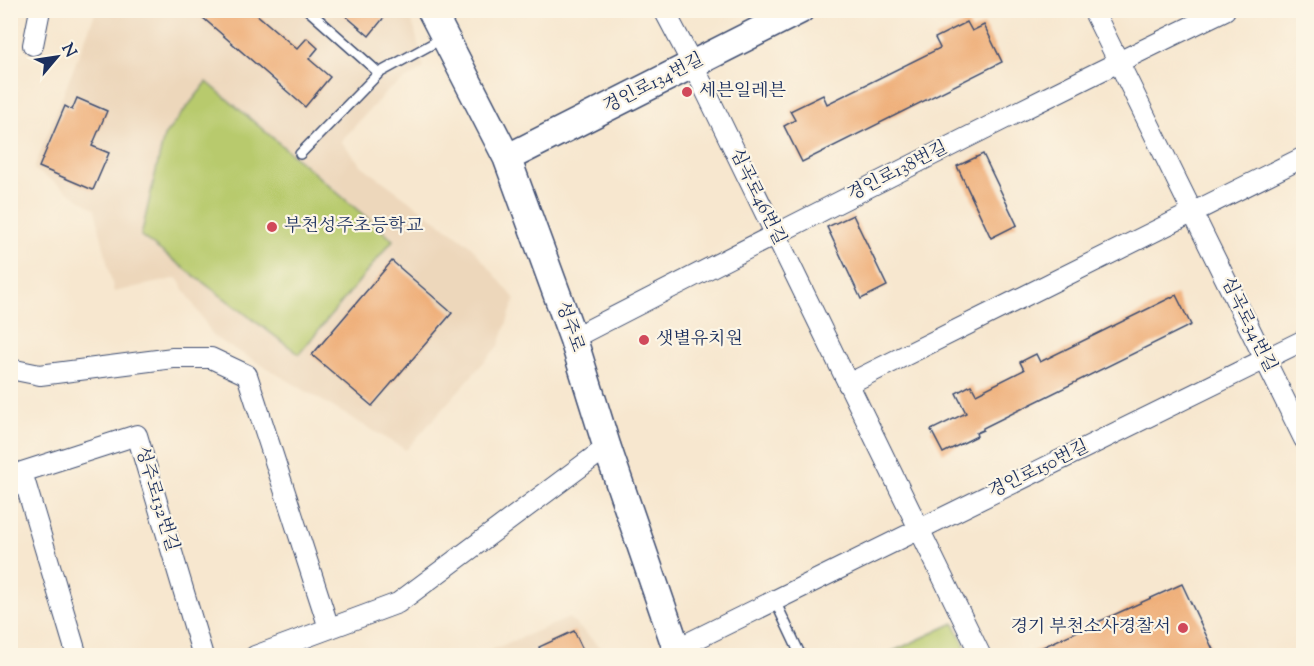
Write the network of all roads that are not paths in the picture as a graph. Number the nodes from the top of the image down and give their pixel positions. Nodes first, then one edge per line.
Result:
1 (40, 10) edge
2 (308, 10) edge
3 (431, 10) edge
4 (664, 10) edge
5 (800, 10) edge
6 (1093, 10) edge
7 (1225, 10) edge
8 (445, 36) junction
9 (33, 45) dead end
10 (1118, 62) junction
11 (693, 65) junction
12 (379, 73) junction
13 (300, 154) dead end
14 (1304, 157) edge
15 (507, 158) junction
16 (1192, 212) junction
17 (776, 234) junction
18 (573, 338) junction
19 (1304, 340) edge
20 (1264, 359) junction
21 (10, 369) edge
22 (849, 384) junction
23 (1304, 439) edge
24 (607, 447) junction
25 (919, 529) junction
26 (775, 601) junction
27 (329, 628) junction
28 (677, 652) edge
29 (77, 656) edge
30 (203, 656) edge
31 (255, 656) edge
32 (801, 656) edge
33 (981, 656) edge

1 - 9 street
2 - 12 lane
3 - 8 street, 성주로
4 - 11 street, 심곡로46번길
5 - 11 street, 경인로134번길
6 - 10 street, 심곡로34번길
7 - 10 street, 경인로138번길
8 - 12 lane
8 - 15 street, 성주로
10 - 16 street, 심곡로34번길
10 - 17 street, 경인로138번길
11 - 15 street, 경인로134번길
11 - 17 street, 심곡로46번길
12 - 13 lane
14 - 16 street
15 - 18 street, 성주로
16 - 20 street, 심곡로34번길
16 - 22 street
17 - 18 street, 경인로138번길
17 - 22 street, 심곡로46번길
18 - 24 street, 성주로
19 - 20 street, 경인로150번길
20 - 23 street, 심곡로34번길
20 - 25 street, 경인로150번길
21 - 27 street
22 - 25 street, 심곡로46번길
24 - 27 street
24 - 28 street, 성주로
25 - 26 street, 경인로150번길
25 - 33 street, 심곡로46번길
26 - 28 street, 경인로150번길
26 - 32 lane
27 - 31 street
29 - 30 street, 성주로132번길

